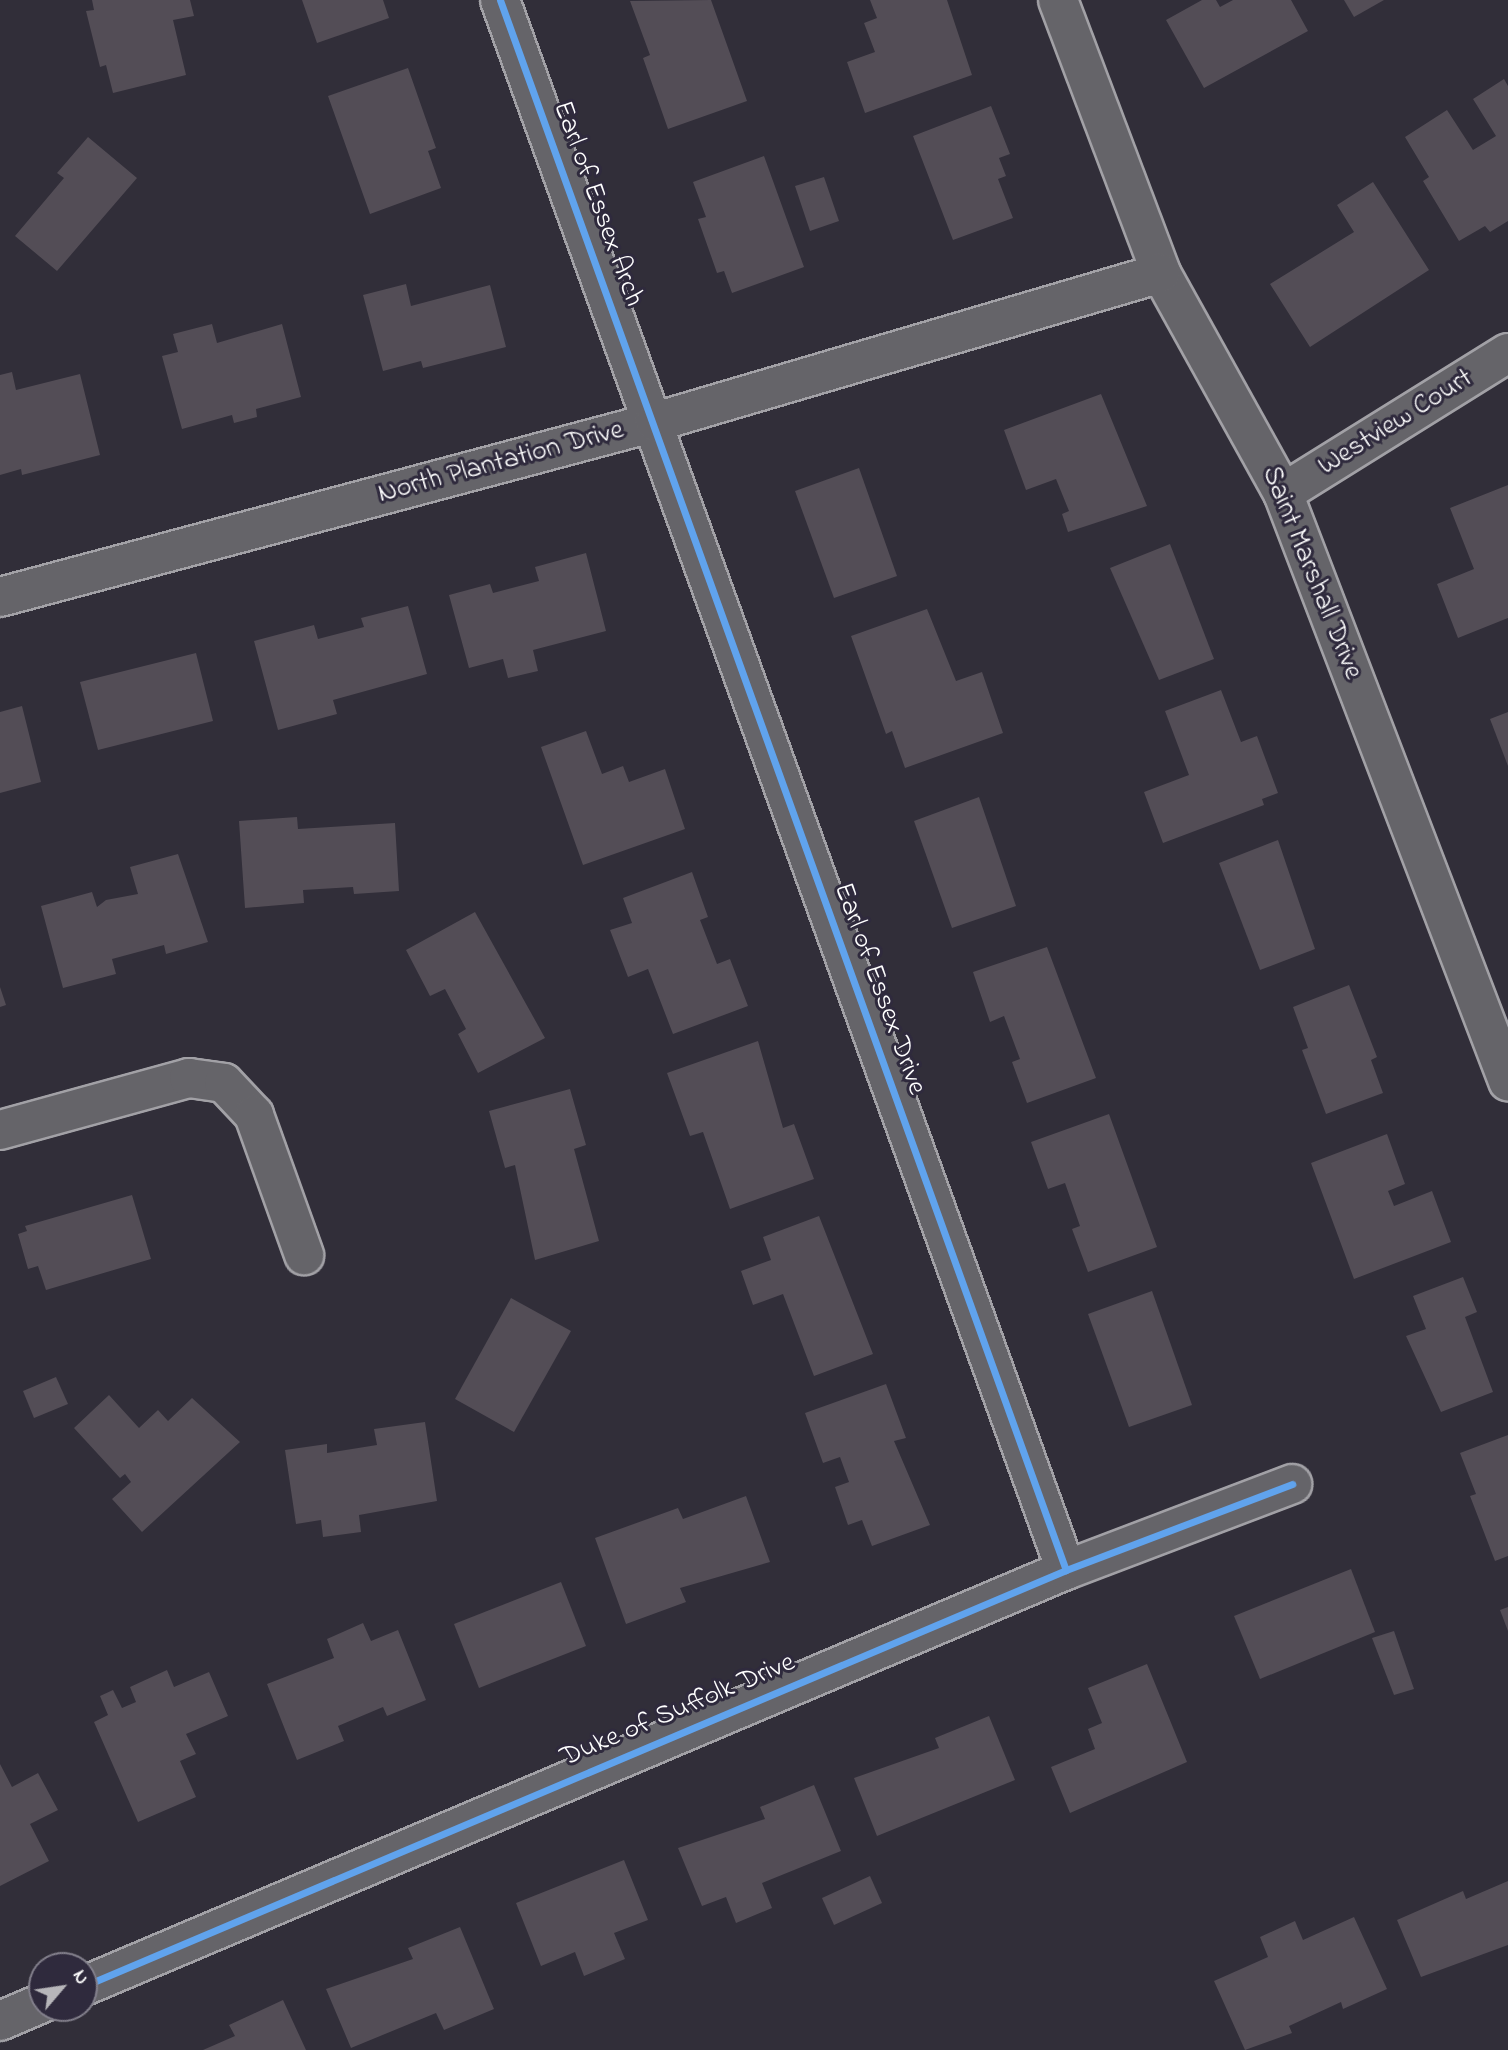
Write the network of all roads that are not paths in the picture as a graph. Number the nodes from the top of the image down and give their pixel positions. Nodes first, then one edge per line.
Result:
1 (500, 0) edge
2 (1058, 0) edge
3 (1161, 273) junction
4 (1508, 353) edge
5 (655, 422) junction
6 (1283, 493) junction
7 (0, 597) edge
8 (1508, 1081) edge
9 (0, 1130) edge
10 (304, 1255) dead end
11 (1292, 1484) dead end
12 (1066, 1570) junction
13 (98, 1980) edge
14 (28, 2009) edge
15 (0, 2021) edge

1 - 5 street, Earl of Essex Arch
2 - 3 street, Saint Marshall Drive
3 - 5 street, North Plantation Drive
3 - 6 street, Saint Marshall Drive
4 - 6 street, Westview Court
5 - 7 street, North Plantation Drive
5 - 12 street, Earl of Essex Drive
6 - 8 street, Saint Marshall Drive
9 - 10 street
11 - 12 street, Duke of Suffolk Drive
12 - 13 street, Duke of Suffolk Drive
14 - 15 street

